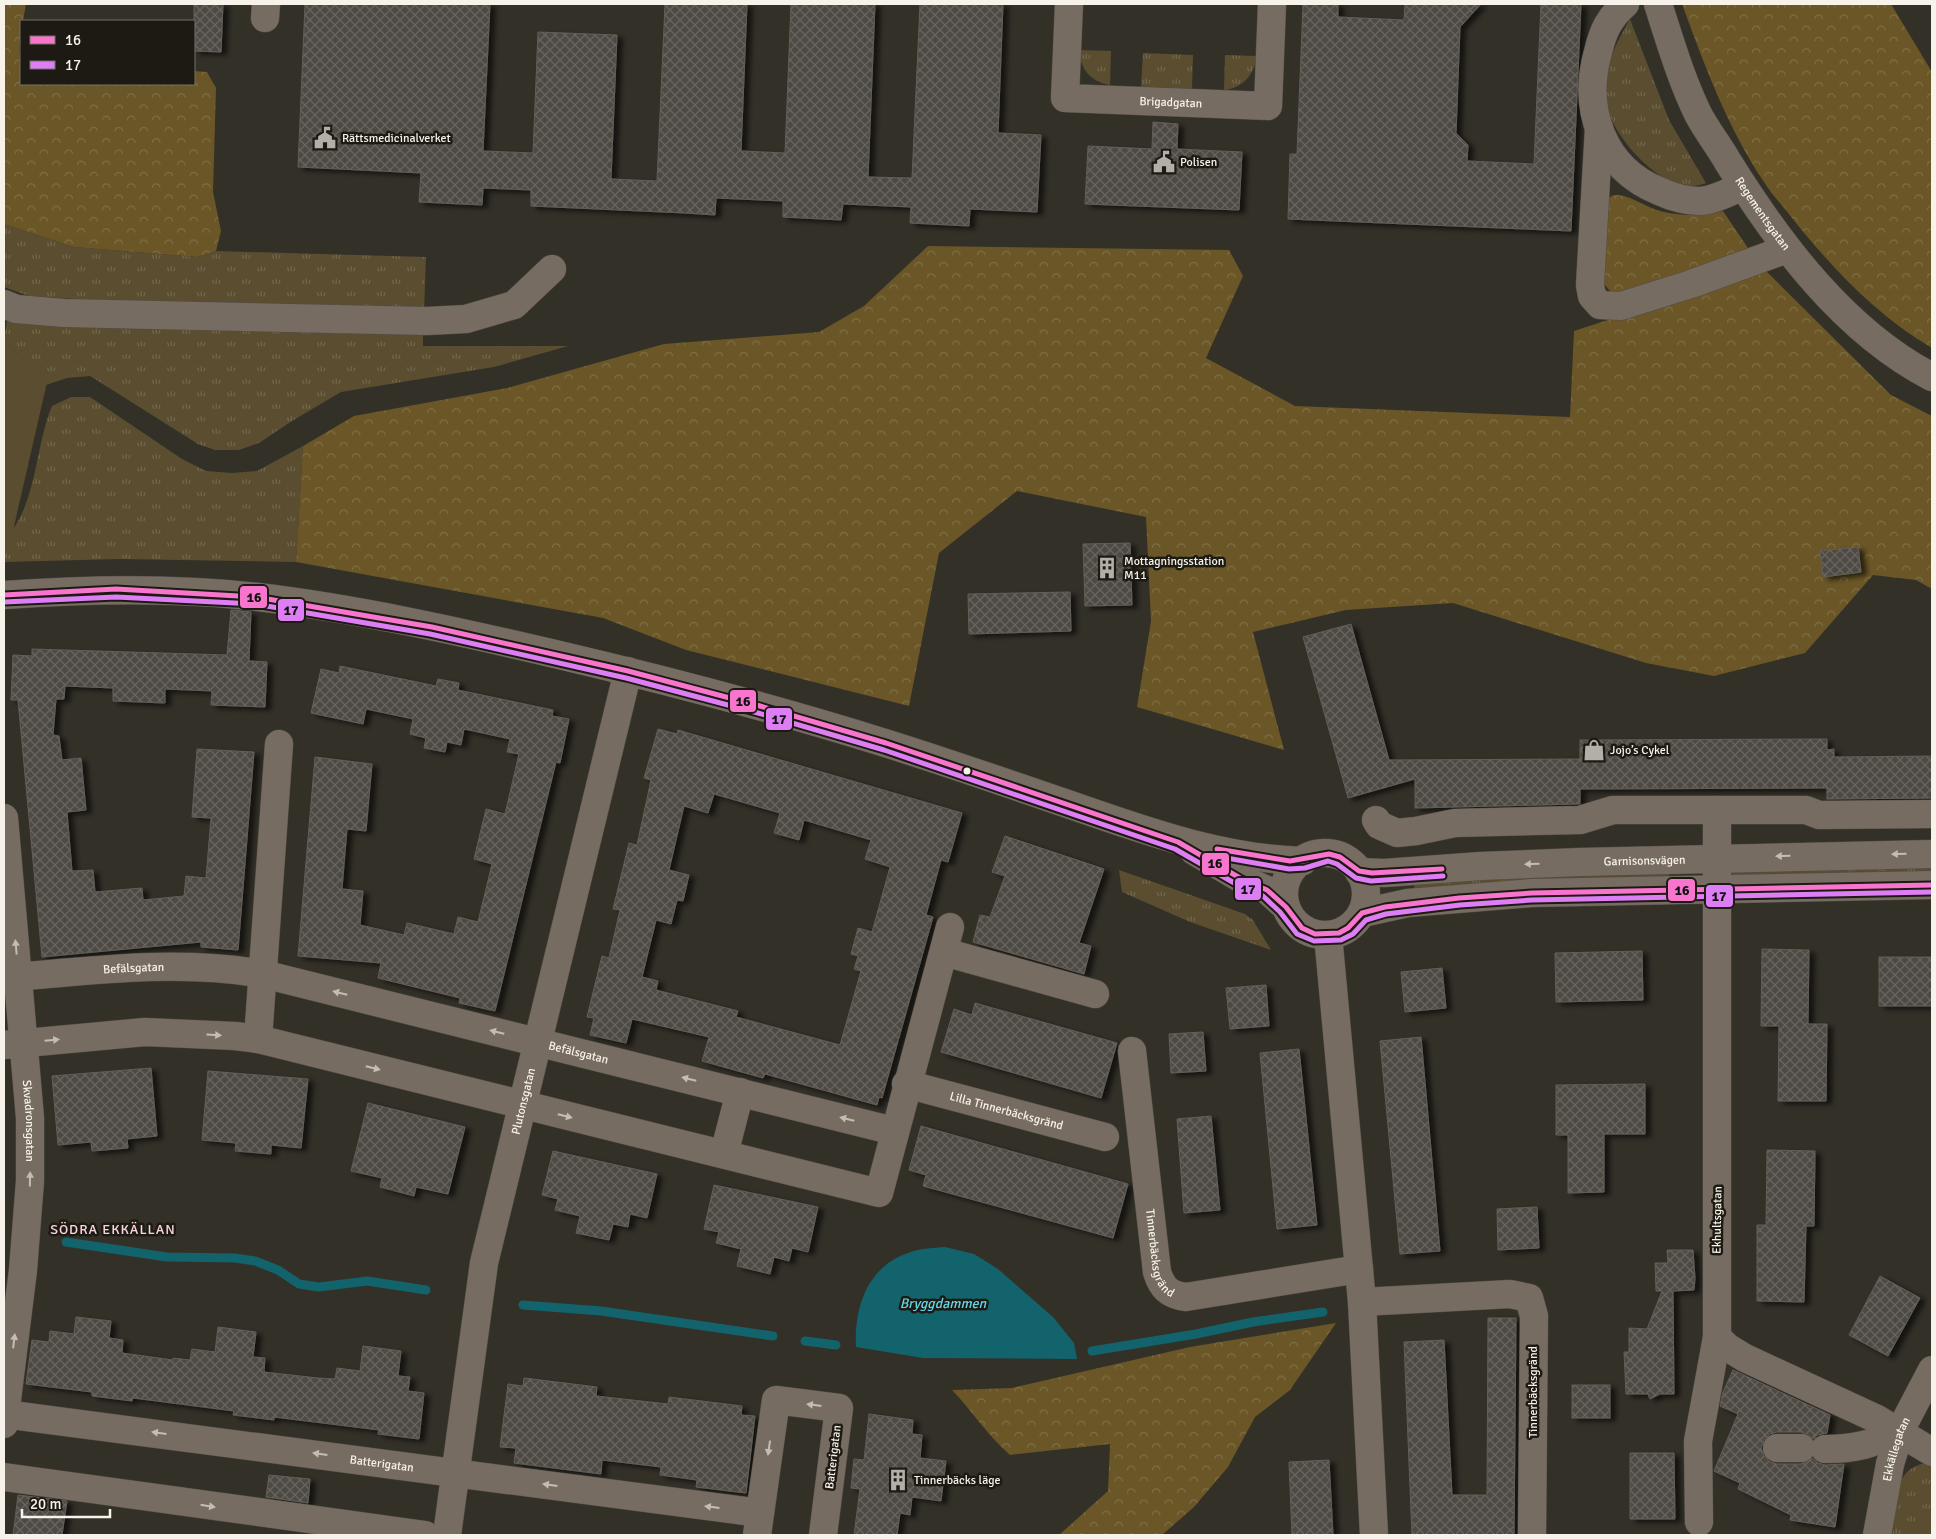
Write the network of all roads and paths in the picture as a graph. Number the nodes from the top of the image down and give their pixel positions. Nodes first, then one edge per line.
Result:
1 (1069, 4) edge
2 (1272, 4) edge
3 (1625, 4) edge
4 (1658, 4) edge
5 (1598, 128) junction
6 (1743, 186) junction
7 (1787, 249) junction
8 (552, 270) dead end
9 (4, 304) edge
10 (1932, 377) edge
11 (4, 595) edge
12 (628, 672) junction
13 (279, 744) dead end
14 (1717, 810) junction
15 (1932, 814) edge
16 (1819, 815) junction
17 (4, 818) edge
18 (1376, 820) dead end
19 (1178, 842) junction
20 (1932, 854) edge
21 (1820, 856) junction
22 (1716, 858) junction
23 (1303, 861) junction
24 (1359, 872) junction
25 (1932, 885) edge
26 (1716, 890) junction
27 (1286, 907) junction
28 (1362, 913) junction
29 (1328, 935) junction
30 (263, 974) junction
31 (11, 978) edge
32 (1095, 994) dead end
33 (258, 1039) junction
34 (537, 1041) junction
35 (14, 1044) edge
36 (1132, 1051) dead end
37 (906, 1084) junction
38 (740, 1092) junction
39 (522, 1105) junction
40 (894, 1131) junction
41 (1105, 1137) dead end
42 (724, 1154) junction
43 (1359, 1269) junction
44 (1362, 1302) junction
45 (1718, 1337) junction
46 (1932, 1370) edge
47 (4, 1417) edge
48 (1900, 1431) junction
49 (1801, 1448) dead end
50 (1932, 1452) edge
51 (455, 1472) junction
52 (4, 1478) edge
53 (1699, 1522) dead end
54 (758, 1524) edge
55 (425, 1535) edge
56 (447, 1535) edge
57 (823, 1535) edge
58 (1374, 1535) edge
59 (1532, 1535) edge
60 (1877, 1535) edge

1 - 2 street, Brigadgatan
3 - 5 street
4 - 6 street, Regementsgatan
5 - 6 street
5 - 7 street
6 - 7 street, Regementsgatan
7 - 10 street, Regementsgatan
8 - 9 street
11 - 12 street
12 - 19 street
12 - 34 street, Plutonsgatan
13 - 30 street
14 - 16 street
14 - 18 street
14 - 22 street, Ekhultsgatan
15 - 16 street
16 - 21 street
31 -> 17 street, Skvadronsgatan
19 - 23 street
19 - 27 street
20 -> 21 street, Garnisonsvägen
21 -> 22 street, Garnisonsvägen
22 -> 24 street, Garnisonsvägen
22 - 26 street, Ekhultsgatan
23 - 24 street
23 - 27 street
24 - 28 street
25 - 26 street
26 - 28 street
26 - 45 street, Ekhultsgatan
27 - 29 street
28 - 29 street
29 - 43 street
30 - 31 street, Befälsgatan
30 - 33 street
34 -> 30 street, Befälsgatan
31 - 35 street, Skvadronsgatan
32 - 37 street
35 -> 33 street
33 -> 39 street
38 -> 34 street, Befälsgatan
34 - 39 street, Plutonsgatan
47 -> 35 street, Skvadronsgatan
36 - 43 street, Tinnerbäcksgränd
37 - 40 street
37 - 41 street, Lilla Tinnerbäcksgränd
40 -> 38 street, Befälsgatan
38 - 42 street
39 -> 42 street
39 - 51 street, Plutonsgatan
40 - 42 street
43 - 44 street
44 - 58 street
44 - 59 street, Tinnerbäcksgränd
45 - 48 street
45 - 53 street, Ekhultsgatan
46 - 48 street, Ekkällegatan
51 -> 47 street, Batterigatan
48 - 49 street
48 - 50 street
48 - 60 street, Ekkällegatan
54 -> 51 street, Batterigatan
51 - 56 street, Plutonsgatan
52 -> 55 street
57 -> 54 street, Batterigatan

